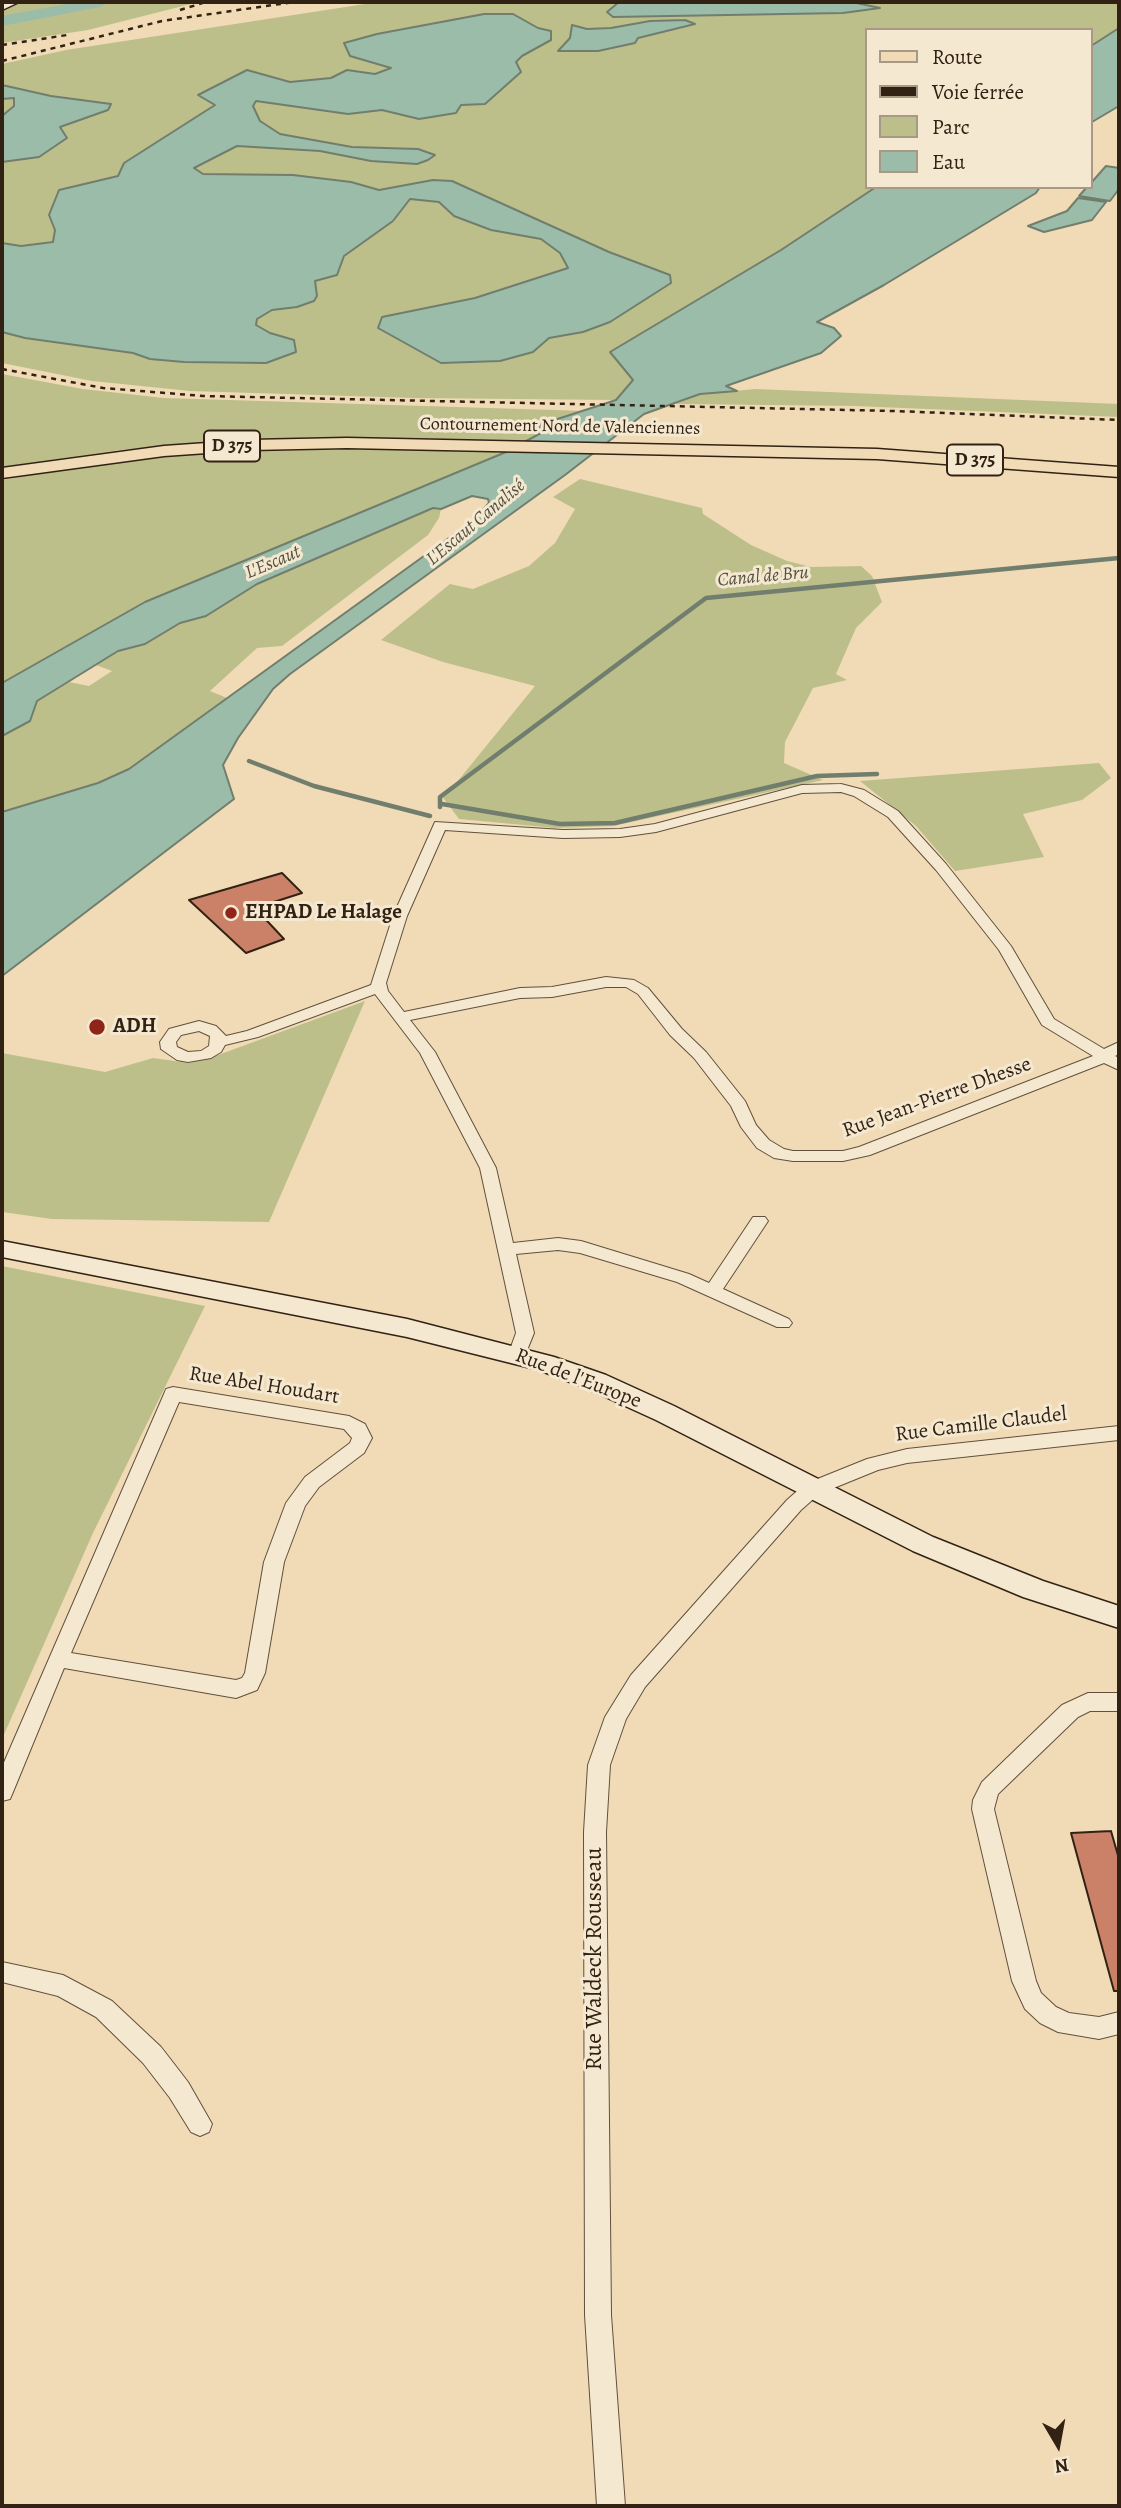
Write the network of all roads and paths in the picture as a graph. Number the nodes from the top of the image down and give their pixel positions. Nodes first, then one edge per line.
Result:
1 (14, 2) edge
2 (2, 7) edge
3 (831, 453) junction
4 (1119, 458) edge
5 (1119, 472) edge
6 (2, 473) edge
7 (379, 987) junction
8 (401, 1017) junction
9 (219, 1042) dead end
10 (1119, 1047) edge
11 (1112, 1061) edge
12 (760, 1221) dead end
13 (2, 1249) edge
14 (506, 1249) junction
15 (713, 1290) junction
16 (783, 1323) dead end
17 (517, 1355) junction
18 (1119, 1433) edge
19 (812, 1489) junction
20 (1119, 1617) edge
21 (58, 1660) junction
22 (1119, 1702) edge
23 (2, 1792) edge
24 (2, 1972) edge
25 (1119, 2023) edge
26 (200, 2124) dead end
27 (611, 2506) edge

1 - 2 street
3 - 4 main road
3 - 5 main road, Contournement Nord de Valenciennes / D 375
3 - 6 main road, Contournement Nord de Valenciennes / D 375
7 - 8 street
7 - 9 street
7 - 11 street
8 - 11 street, Rue Jean-Pierre Dhesse
8 - 14 street
10 - 11 street
12 - 15 street
13 - 17 street, Rue de l'Europe
14 - 15 street
14 - 17 street
15 - 16 street
17 - 19 street, Rue de l'Europe
18 - 19 street, Rue Camille Claudel
19 - 20 street, Rue de l'Europe
19 - 27 street, Rue Waldeck Rousseau
21 - 21 street, Rue Abel Houdart
21 - 23 street
22 - 25 street
24 - 26 street

